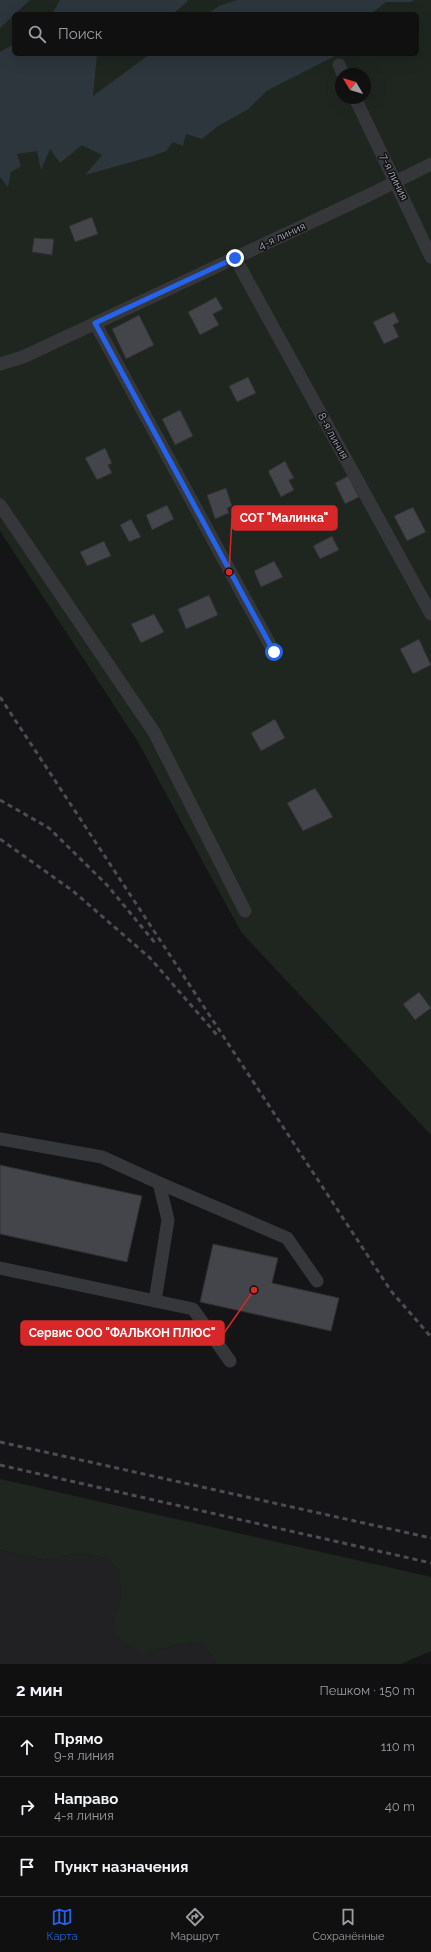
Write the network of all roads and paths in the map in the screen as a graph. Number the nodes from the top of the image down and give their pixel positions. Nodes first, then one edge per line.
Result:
1 (358, 104) edge
2 (431, 164) edge
3 (396, 181) junction
4 (431, 257) edge
5 (235, 258) junction
6 (95, 323) junction
7 (0, 364) edge
8 (0, 505) edge
9 (431, 614) edge
10 (274, 652) dead end
11 (246, 911) dead end
12 (0, 1139) edge
13 (158, 1183) junction
14 (0, 1268) edge
15 (317, 1281) dead end
16 (155, 1301) junction
17 (230, 1361) dead end

1 - 3 lane, 7-я линия
2 - 3 lane, 4-я линия
3 - 4 lane, 7-я линия
3 - 5 lane, 4-я линия
5 - 6 lane, 4-я линия
5 - 9 lane, 8-я линия
6 - 7 lane, 4-я линия
6 - 10 lane
8 - 11 lane
12 - 13 lane
13 - 15 lane
13 - 16 lane
14 - 16 lane
16 - 17 lane

